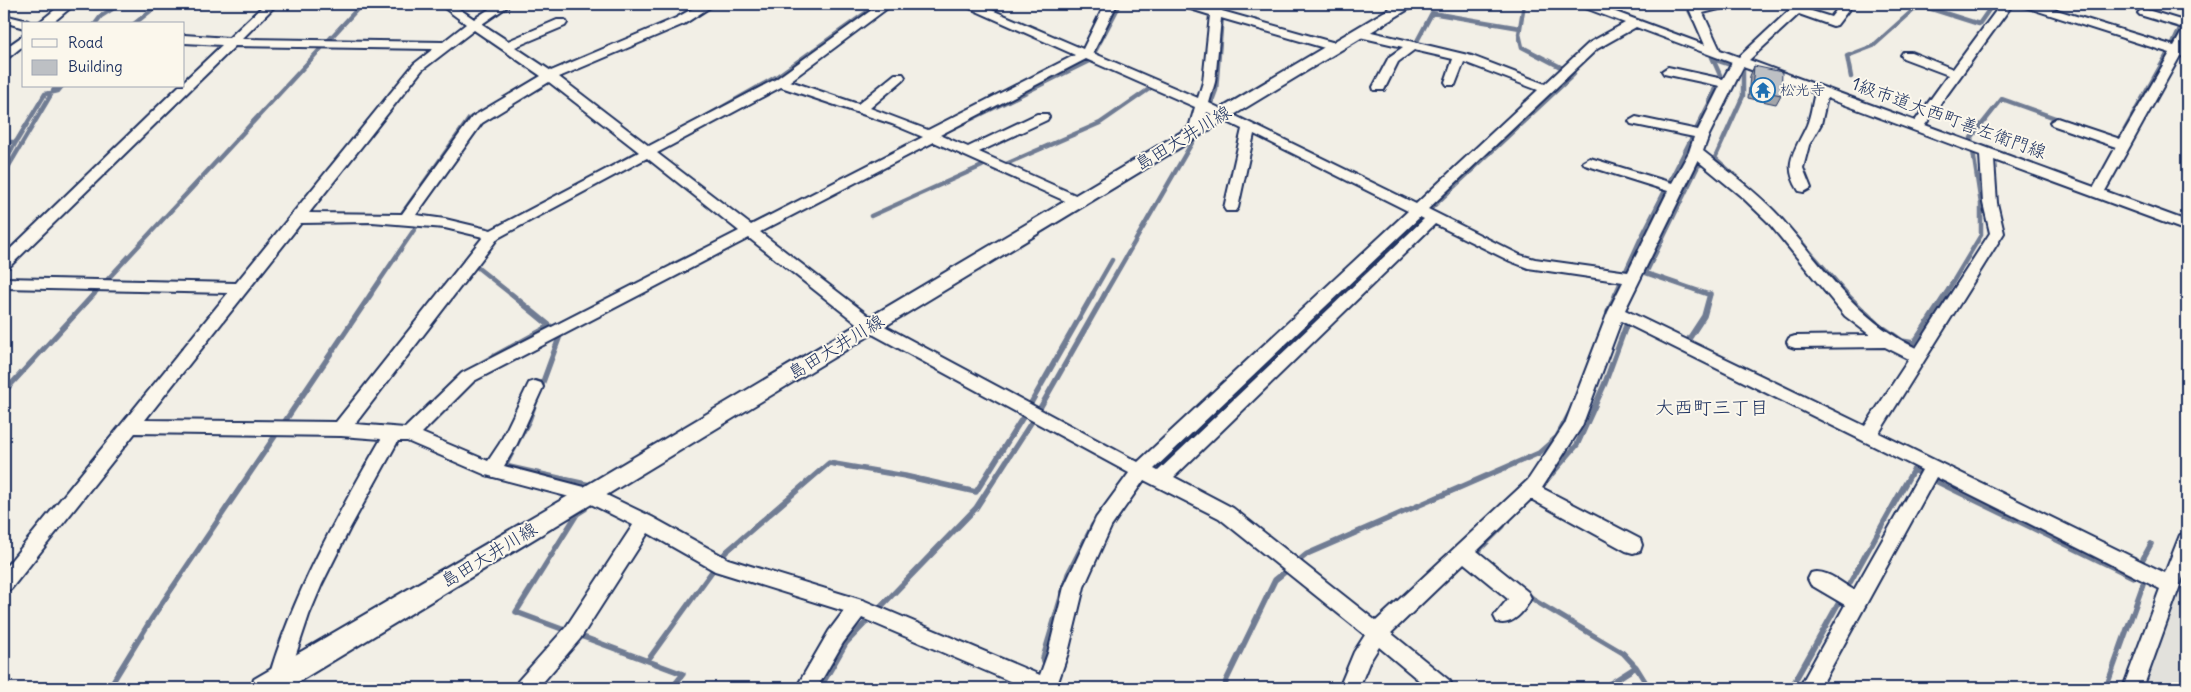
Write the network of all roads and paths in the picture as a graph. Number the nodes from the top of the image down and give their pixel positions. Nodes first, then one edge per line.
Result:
1 (69, 4) edge
2 (271, 4) edge
3 (445, 4) edge
4 (505, 4) edge
5 (708, 4) edge
6 (887, 4) edge
7 (970, 4) edge
8 (1111, 4) edge
9 (1185, 4) edge
10 (1407, 4) edge
11 (1584, 4) edge
12 (1727, 4) edge
13 (1847, 4) edge
14 (2007, 4) edge
15 (2026, 4) edge
16 (1695, 7) edge
17 (1800, 7) edge
18 (1216, 8) edge
19 (2144, 12) dead end
20 (4, 19) edge
21 (46, 22) edge
22 (1636, 22) junction
23 (561, 23) dead end
24 (22, 24) edge
25 (474, 24) junction
26 (2187, 26) edge
27 (1359, 33) junction
28 (2187, 33) edge
29 (185, 39) edge
30 (22, 41) edge
31 (233, 42) junction
32 (1413, 45) junction
33 (445, 46) junction
34 (507, 46) junction
35 (1335, 47) junction
36 (1715, 52) junction
37 (2182, 53) edge
38 (1086, 54) junction
39 (4, 55) edge
40 (1907, 55) dead end
41 (1460, 57) junction
42 (1741, 62) junction
43 (1668, 71) dead end
44 (1956, 74) junction
45 (550, 76) junction
46 (899, 77) dead end
47 (780, 82) junction
48 (1451, 82) dead end
49 (1726, 84) junction
50 (1379, 87) dead end
51 (1546, 89) junction
52 (1822, 91) junction
53 (1204, 106) junction
54 (860, 109) junction
55 (1223, 114) junction
56 (1042, 117) dead end
57 (1636, 121) dead end
58 (2057, 122) dead end
59 (1918, 126) junction
60 (1249, 127) junction
61 (1195, 131) junction
62 (1702, 135) junction
63 (932, 138) junction
64 (2124, 145) junction
65 (648, 152) junction
66 (1696, 152) junction
67 (1987, 152) junction
68 (967, 153) junction
69 (1590, 162) dead end
70 (1804, 188) dead end
71 (1676, 189) junction
72 (2098, 193) junction
73 (1077, 201) junction
74 (1231, 208) dead end
75 (1416, 211) junction
76 (297, 218) junction
77 (407, 218) junction
78 (1432, 218) junction
79 (2187, 226) edge
80 (748, 232) junction
81 (493, 235) junction
82 (4, 263) edge
83 (1632, 278) junction
84 (4, 283) edge
85 (241, 288) junction
86 (1616, 312) junction
87 (871, 326) junction
88 (1887, 341) junction
89 (1796, 342) dead end
90 (1919, 357) junction
91 (535, 387) dead end
92 (131, 426) junction
93 (341, 430) junction
94 (401, 434) junction
95 (1870, 435) junction
96 (1932, 468) junction
97 (492, 470) junction
98 (1140, 471) junction
99 (1161, 479) junction
100 (1529, 490) junction
101 (590, 495) junction
102 (645, 522) junction
103 (2187, 540) edge
104 (1633, 545) dead end
105 (1464, 551) junction
106 (1818, 579) dead end
107 (4, 583) edge
108 (2171, 586) junction
109 (1857, 602) junction
110 (858, 607) junction
111 (1504, 616) dead end
112 (1377, 633) junction
113 (271, 684) edge
114 (525, 688) edge
115 (806, 688) edge
116 (1046, 688) edge
117 (1349, 688) edge
118 (1443, 688) edge
119 (1809, 688) edge
120 (2133, 688) edge

1 - 21 street
2 - 31 street
3 - 25 street
4 - 25 street
5 - 45 street
6 - 47 street
7 - 38 street
8 - 38 street
9 - 18 street
10 - 27 main road, 島田大井川線
11 - 22 street, 1級市道大西町善左衛門線
12 - 16 street
13 - 17 street
14 - 44 street
15 - 37 street
16 - 36 street
17 - 42 street
18 - 35 street
18 - 53 street
19 - 26 street
20 - 24 street
22 - 36 street, 1級市道大西町善左衛門線
22 - 51 street
23 - 34 street
25 - 33 street
25 - 34 street
27 - 32 street
27 - 35 main road, 島田大井川線
28 - 37 street
29 - 31 street
30 - 39 street
31 - 33 street
31 - 82 street
32 - 41 street
32 - 50 street
33 - 76 street
34 - 45 street
35 - 55 main road, 島田大井川線
36 - 42 street, 1級市道大西町善左衛門線
37 - 64 street
38 - 53 street
38 - 63 street
40 - 44 street
41 - 48 street
41 - 51 street
42 - 49 street
42 - 52 street, 1級市道大西町善左衛門線
43 - 49 street
44 - 59 street
45 - 65 street
45 - 77 street
46 - 54 street
47 - 54 street
47 - 65 street
49 - 62 street
51 - 75 street
52 - 59 street, 1級市道大西町善左衛門線
52 - 70 street
53 - 55 street
53 - 61 street
54 - 63 street
55 - 60 street
55 - 61 main road, 島田大井川線
56 - 68 street
57 - 62 street
58 - 64 street
59 - 67 street, 1級市道大西町善左衛門線
60 - 74 street
60 - 75 street
61 - 73 main road, 島田大井川線
62 - 66 street
63 - 68 street
63 - 80 street
64 - 72 street
65 - 80 street
65 - 81 street
66 - 71 street
66 - 88 street
67 - 72 street, 1級市道大西町善左衛門線
67 - 90 street
68 - 73 street
69 - 71 street
71 - 83 street
72 - 79 street, 1級市道大西町善左衛門線
73 - 87 main road, 島田大井川線
75 - 78 street
75 - 98 street
76 - 77 street
76 - 85 street
77 - 81 street
78 - 83 street
78 - 99 street
80 - 87 street
80 - 94 street
81 - 93 street
83 - 86 street
84 - 85 street
85 - 92 street
86 - 95 street
86 - 100 street
87 - 98 street
87 - 101 main road, 島田大井川線
88 - 89 street
88 - 90 street
90 - 95 street
91 - 97 street
92 - 93 street
92 - 107 street
93 - 94 street
94 - 97 street
94 - 113 street
95 - 96 street
96 - 108 street
96 - 109 street
97 - 101 street
98 - 99 street
98 - 116 street
99 - 112 street
100 - 104 street
100 - 105 street
101 - 102 street
101 - 113 main road, 島田大井川線
102 - 110 street
102 - 114 street
103 - 108 street
105 - 111 street
105 - 112 street
106 - 109 street
108 - 120 street
109 - 119 street
110 - 115 street
110 - 116 street
112 - 117 street
112 - 118 street

